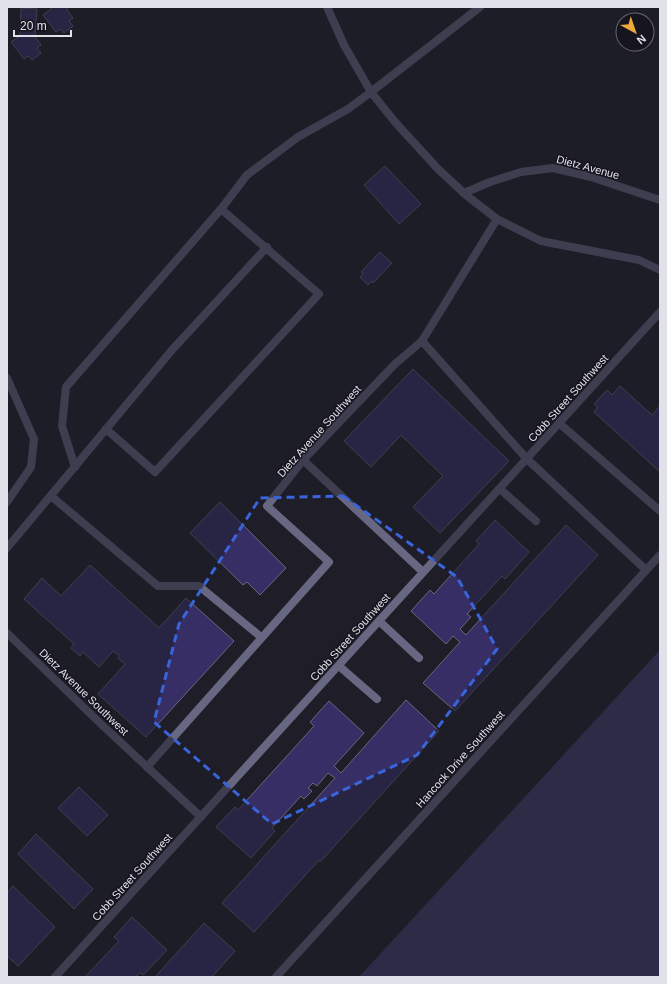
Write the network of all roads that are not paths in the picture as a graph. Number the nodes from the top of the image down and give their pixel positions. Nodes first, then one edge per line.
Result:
1 (327, 7) edge
2 (480, 7) edge
3 (371, 92) junction
4 (464, 193) junction
5 (660, 200) edge
6 (221, 208) junction
7 (497, 219) junction
8 (267, 247) junction
9 (660, 270) edge
10 (660, 312) edge
11 (422, 341) junction
12 (7, 378) edge
13 (559, 423) junction
14 (106, 429) junction
15 (527, 459) junction
16 (303, 460) junction
17 (75, 467) junction
18 (500, 489) junction
19 (51, 496) junction
20 (7, 502) edge
21 (660, 511) edge
22 (536, 521) dead end
23 (7, 548) edge
24 (660, 555) edge
25 (646, 570) junction
26 (423, 572) junction
27 (379, 621) junction
28 (7, 633) edge
29 (262, 637) junction
30 (419, 658) dead end
31 (339, 666) junction
32 (377, 699) dead end
33 (147, 767) junction
34 (201, 817) junction
35 (55, 977) edge
36 (276, 977) edge

1 - 3 street
2 - 3 street
3 - 4 street
3 - 6 street
4 - 5 street, Dietz Avenue
4 - 7 street
6 - 8 street
6 - 17 street
7 - 9 street
7 - 11 street, Dietz Avenue Southwest
8 - 14 street
8 - 14 street
10 - 13 street, Cobb Street Southwest
11 - 15 street
11 - 16 street, Dietz Avenue Southwest
12 - 20 street
13 - 15 street, Cobb Street Southwest
13 - 21 street
14 - 17 street
15 - 18 street, Cobb Street Southwest
15 - 25 street
16 - 26 street
16 - 29 street, Dietz Avenue Southwest
17 - 19 street
18 - 22 street
18 - 26 street, Cobb Street Southwest
19 - 23 street
19 - 29 street
24 - 25 street, Hancock Drive Southwest
25 - 36 street, Hancock Drive Southwest
26 - 27 street, Cobb Street Southwest
27 - 30 street
27 - 31 street, Cobb Street Southwest
28 - 33 street, Dietz Avenue Southwest
29 - 33 street, Dietz Avenue Southwest
31 - 32 street
31 - 34 street, Cobb Street Southwest
33 - 34 street, Dietz Avenue Southwest
34 - 35 street, Cobb Street Southwest

